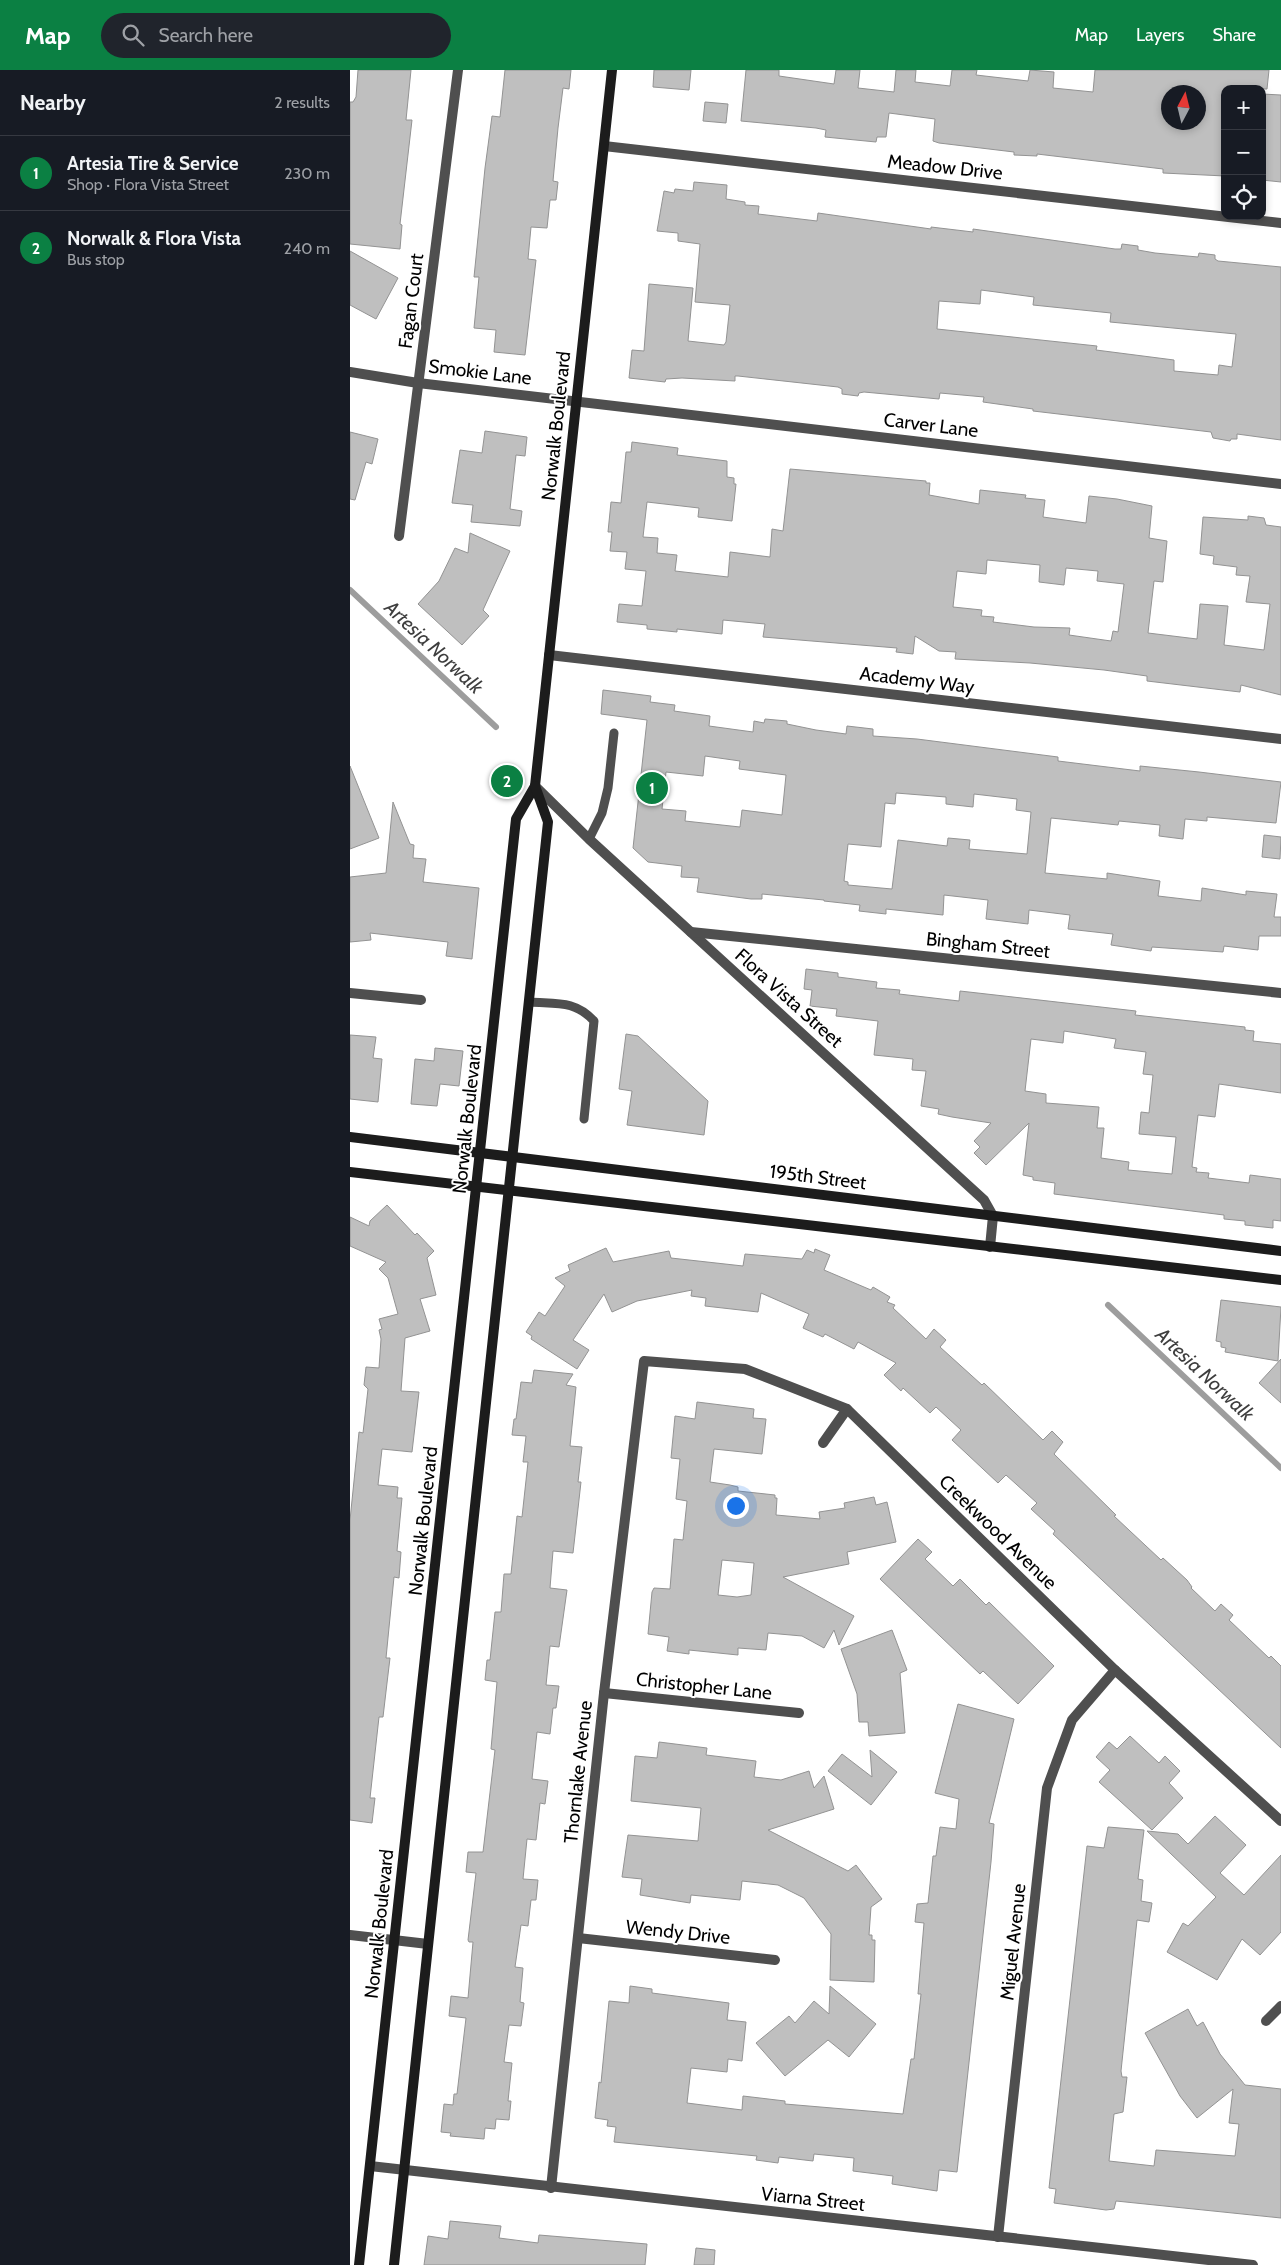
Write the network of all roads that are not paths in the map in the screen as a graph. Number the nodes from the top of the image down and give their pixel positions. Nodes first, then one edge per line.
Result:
1 (458, 70) edge
2 (612, 70) edge
3 (604, 146) junction
4 (1281, 223) edge
5 (350, 372) edge
6 (418, 383) junction
7 (577, 401) junction
8 (1281, 484) edge
9 (400, 536) dead end
10 (549, 655) junction
11 (614, 733) dead end
12 (1281, 739) edge
13 (535, 786) junction
14 (589, 839) junction
15 (691, 932) junction
16 (350, 993) edge
17 (1281, 993) edge
18 (421, 1000) dead end
19 (530, 1002) junction
20 (584, 1119) dead end
21 (350, 1138) edge
22 (481, 1152) junction
23 (514, 1156) junction
24 (350, 1172) edge
25 (477, 1187) junction
26 (510, 1190) junction
27 (993, 1216) junction
28 (990, 1246) junction
29 (1281, 1252) edge
30 (1281, 1280) edge
31 (644, 1360) joint
32 (847, 1409) junction
33 (823, 1443) dead end
34 (1115, 1670) junction
35 (604, 1693) junction
36 (799, 1713) dead end
37 (1281, 1822) edge
38 (350, 1935) edge
39 (578, 1938) junction
40 (395, 1940) junction
41 (428, 1944) junction
42 (775, 1960) dead end
43 (1281, 2006) edge
44 (1266, 2021) dead end
45 (370, 2166) junction
46 (404, 2170) junction
47 (551, 2188) junction
48 (998, 2237) junction
49 (359, 2265) edge
50 (394, 2265) edge
51 (1253, 2265) edge

1 - 6 street, Fagan Court
2 - 3 main road, Norwalk Boulevard
3 - 4 street, Meadow Drive
3 - 7 main road, Norwalk Boulevard
5 - 6 street, Smokie Lane
6 - 7 street, Smokie Lane
6 - 9 street, Fagan Court
7 - 8 street, Carver Lane
7 - 10 main road, Norwalk Boulevard
10 - 12 street, Academy Way
10 - 13 main road, Norwalk Boulevard
11 - 14 lane
13 - 14 street, Flora Vista Street
13 - 19 main road, Norwalk Boulevard
13 - 22 main road, Norwalk Boulevard
14 - 15 street, Flora Vista Street
15 - 17 street, Bingham Street
15 - 27 street, Flora Vista Street
16 - 18 street
19 - 20 lane
19 - 23 main road, Norwalk Boulevard
21 - 22 main road, 195th Street
22 - 23 main road, 195th Street
22 - 25 main road, Norwalk Boulevard
23 - 26 main road, Norwalk Boulevard
23 - 27 main road, 195th Street
24 - 25 main road
25 - 26 main road
25 - 40 main road, Norwalk Boulevard
26 - 28 main road
26 - 41 main road, Norwalk Boulevard
27 - 28 street
27 - 29 main road, 195th Street
28 - 30 main road
31 - 32 street, Creekwood Avenue
31 - 35 street, Thornlake Avenue
32 - 33 street
32 - 34 street, Creekwood Avenue
34 - 37 street, Creekwood Avenue
34 - 48 street, Miguel Avenue
35 - 36 street, Christopher Lane
35 - 39 street, Thornlake Avenue
38 - 40 street
39 - 42 street, Wendy Drive
39 - 47 street, Thornlake Avenue
40 - 41 street
40 - 45 main road, Norwalk Boulevard
41 - 46 main road, Norwalk Boulevard
43 - 44 street
45 - 46 street, Viarna Street
45 - 49 main road, Norwalk Boulevard
46 - 47 street, Viarna Street
46 - 50 main road, Norwalk Boulevard
47 - 48 street, Viarna Street
48 - 51 street, Viarna Street

